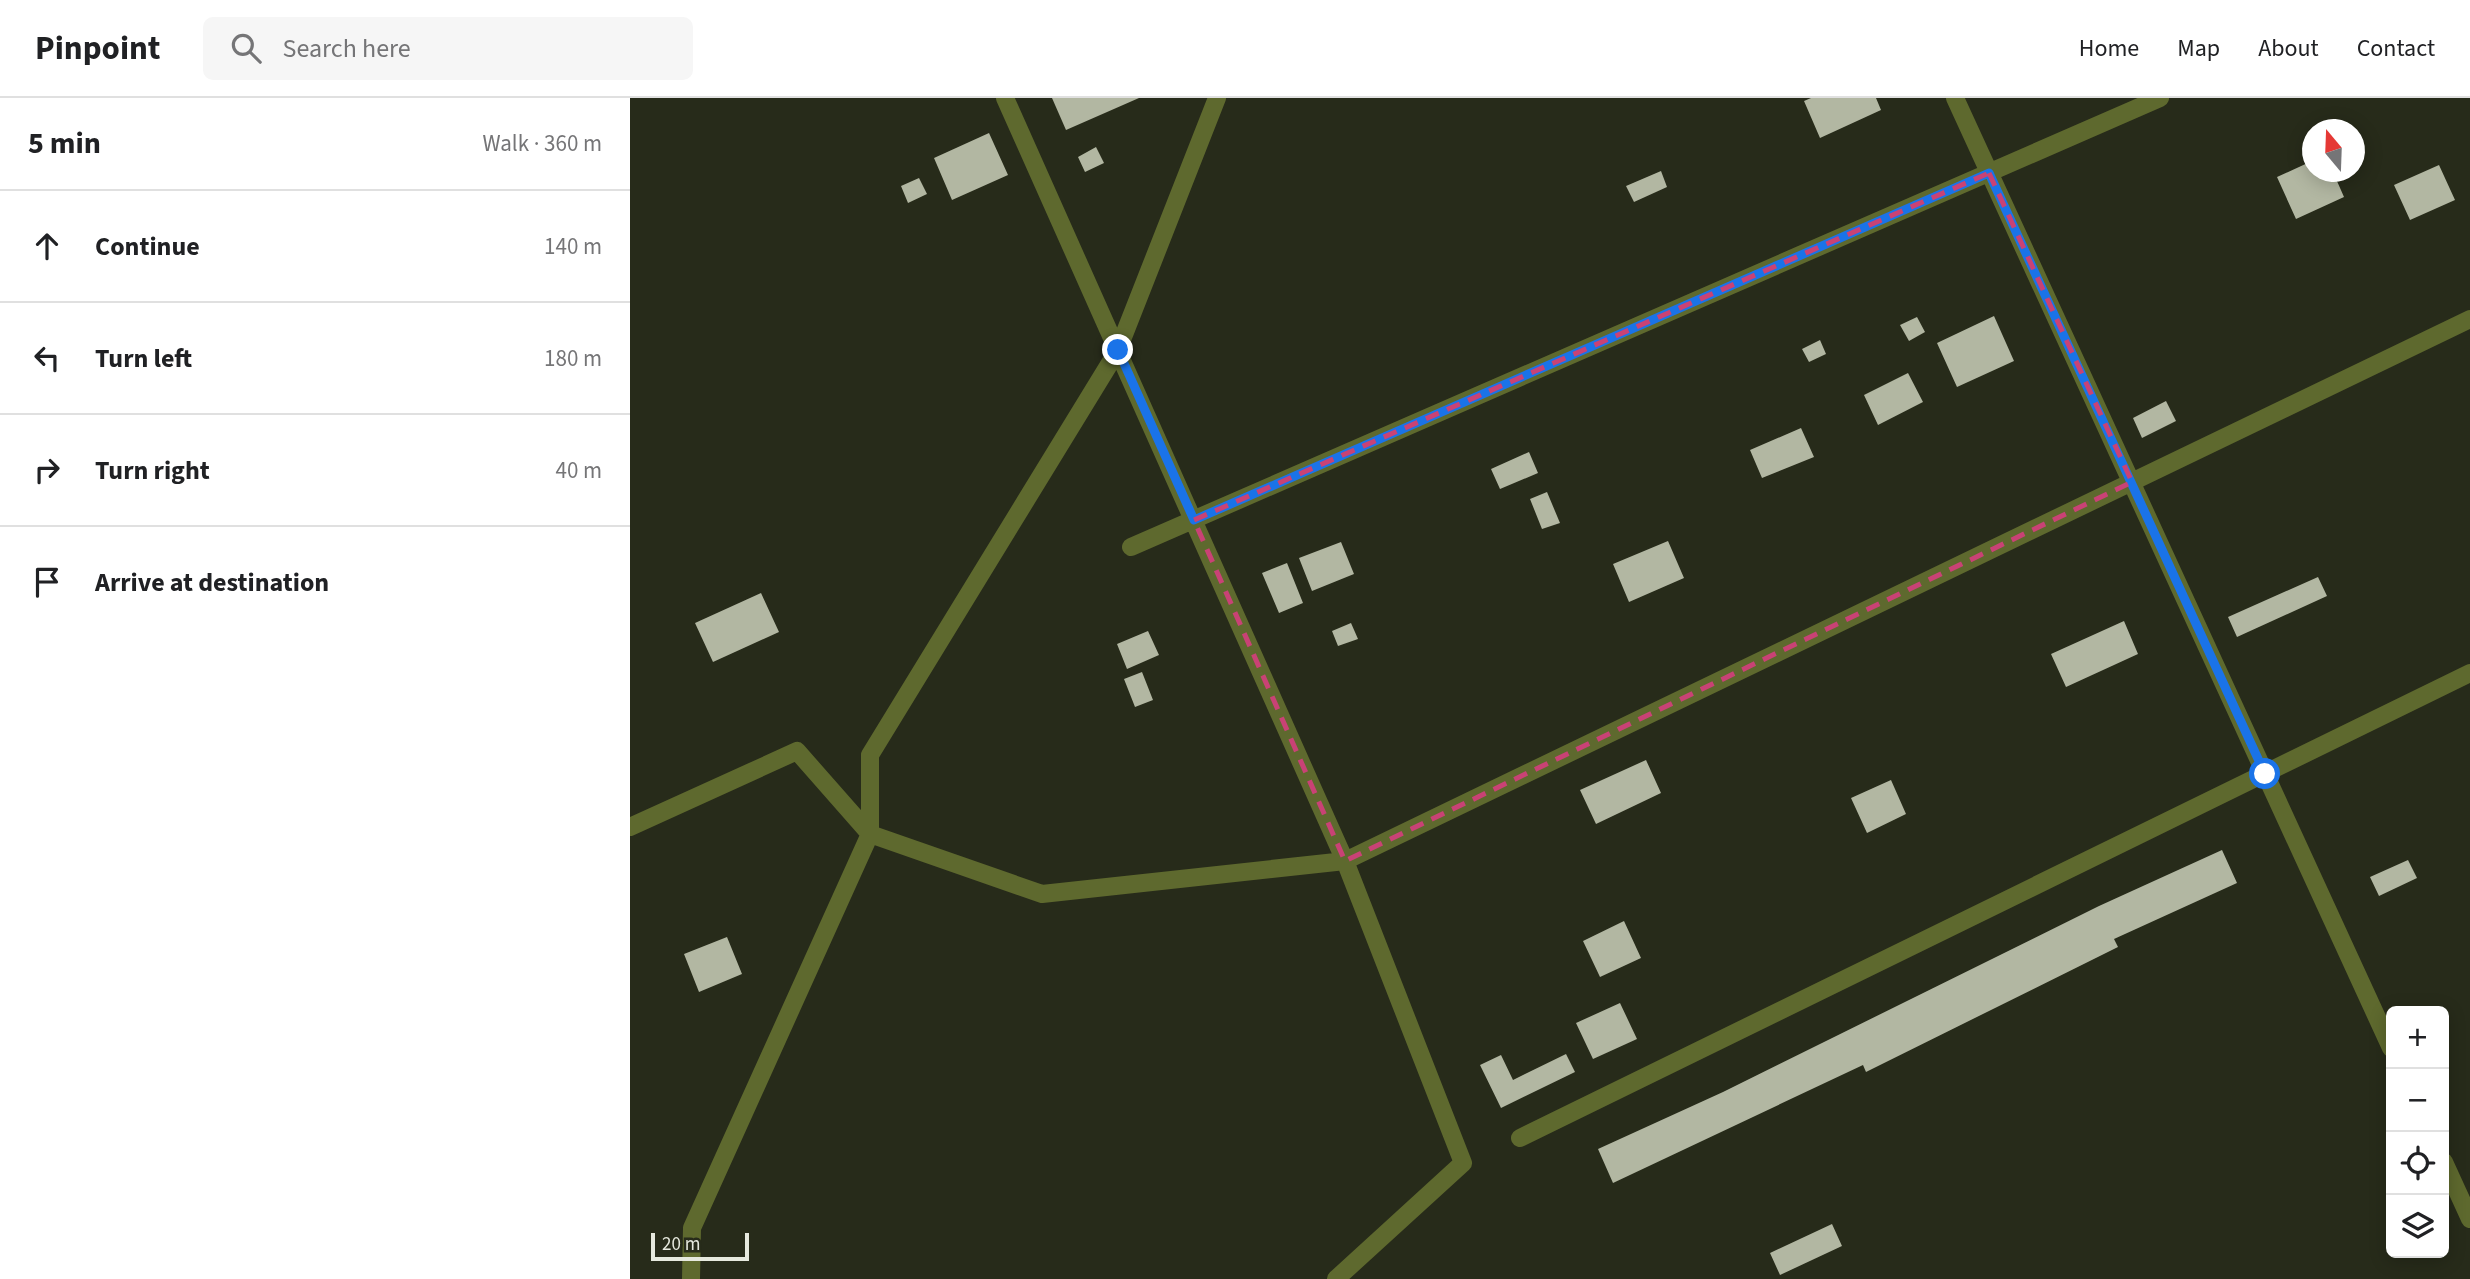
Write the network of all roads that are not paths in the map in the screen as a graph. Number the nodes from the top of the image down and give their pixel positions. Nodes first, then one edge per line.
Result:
1 (1005, 98) edge
2 (1217, 98) edge
3 (1955, 98) edge
4 (2160, 98) edge
5 (1989, 173) junction
6 (2470, 319) edge
7 (1118, 350) junction
8 (2132, 482) junction
9 (1194, 520) junction
10 (1131, 547) dead end
11 (2470, 673) edge
12 (2265, 774) junction
13 (630, 827) edge
14 (870, 834) junction
15 (1345, 861) junction
16 (2386, 1037) edge
17 (1520, 1138) dead end
18 (2449, 1173) edge
19 (2470, 1219) edge
20 (691, 1279) edge
21 (1336, 1279) edge

1 - 7 street
2 - 7 street
3 - 5 street
4 - 5 street
5 - 8 street
5 - 9 street
6 - 8 street
7 - 9 street
7 - 14 street
8 - 12 street
8 - 15 street
9 - 10 street
9 - 15 street
11 - 12 street
12 - 16 street
12 - 17 street
13 - 14 street
14 - 15 street
14 - 20 street
15 - 21 street
18 - 19 street

